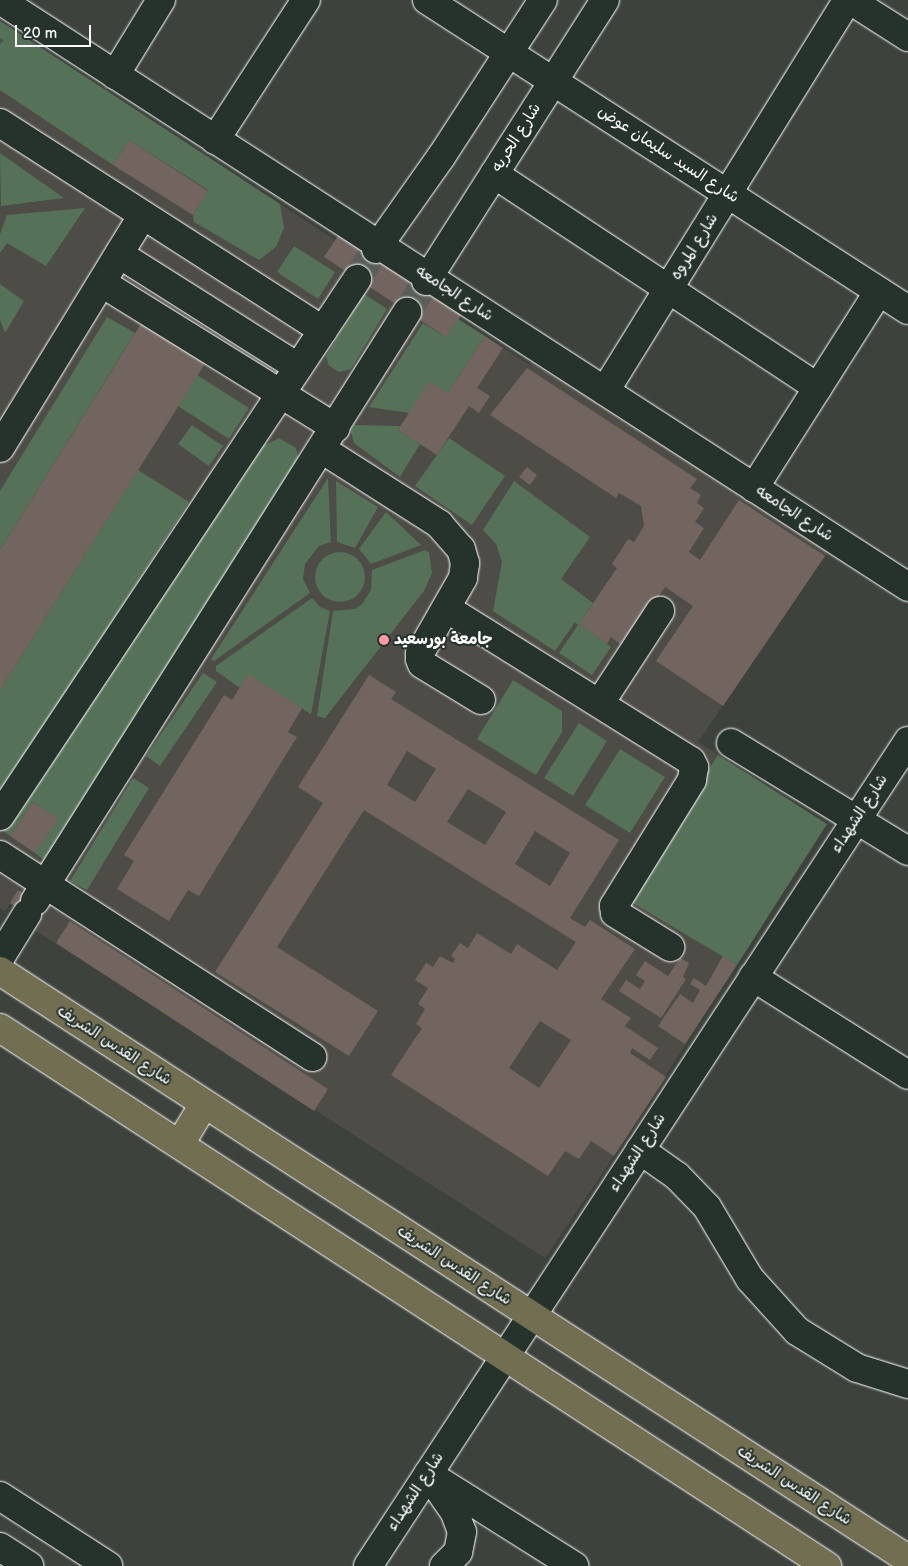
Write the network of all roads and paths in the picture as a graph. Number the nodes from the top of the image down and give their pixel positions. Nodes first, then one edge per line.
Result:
1 (160, 0) edge
2 (306, 0) edge
3 (427, 0) edge
4 (543, 0) edge
5 (606, 0) edge
6 (848, 0) edge
7 (6, 2) edge
8 (908, 37) edge
9 (509, 53) junction
10 (114, 75) junction
11 (553, 81) junction
12 (0, 123) edge
13 (215, 140) junction
14 (494, 174) junction
15 (727, 194) junction
16 (143, 214) junction
17 (378, 247) junction
18 (119, 254) junction
19 (357, 279) tunnel mouth
20 (427, 279) junction
21 (102, 283) junction
22 (668, 289) junction
23 (879, 292) junction
24 (908, 310) edge
25 (407, 312) tunnel mouth
26 (323, 330) junction
27 (298, 367) junction
28 (818, 388) junction
29 (605, 392) junction
30 (280, 394) junction
31 (329, 439) junction
32 (0, 448) edge
33 (754, 488) junction
34 (908, 587) edge
35 (446, 608) junction
36 (660, 611) dead end
37 (481, 700) dead end
38 (600, 703) junction
39 (908, 741) edge
40 (731, 743) dead end
41 (0, 816) edge
42 (857, 819) junction
43 (908, 851) edge
44 (0, 855) edge
45 (36, 900) junction
46 (670, 947) dead end
47 (0, 958) edge
48 (0, 972) edge
49 (753, 977) junction
50 (0, 1028) edge
51 (312, 1057) dead end
52 (908, 1074) edge
53 (204, 1104) junction
54 (180, 1144) junction
55 (640, 1150) junction
56 (532, 1316) junction
57 (506, 1356) junction
58 (908, 1384) edge
59 (428, 1474) junction
60 (0, 1496) edge
61 (0, 1547) edge
62 (908, 1560) edge
63 (29, 1566) edge
64 (108, 1566) edge
65 (368, 1566) edge
66 (444, 1566) edge
67 (574, 1566) edge
68 (826, 1566) edge

1 - 10 street
2 - 13 street
3 - 9 street, شارع السيد سليمان عوض
4 - 9 street
5 - 11 street, شارع الحريه
6 - 8 street
6 - 15 street, شارع المروه
7 - 10 street, شارع الجامعه
9 - 11 street, شارع السيد سليمان عوض
9 - 17 street
10 - 13 street, شارع الجامعه
11 - 14 street, شارع الحريه
11 - 15 street, شارع السيد سليمان عوض
12 - 16 street
13 - 17 street, شارع الجامعه
14 - 20 street, شارع الحريه
14 - 22 street
15 - 22 street, شارع المروه
15 - 23 street, شارع السيد سليمان عوض
16 - 18 street
16 - 26 street
17 - 20 street, شارع الجامعه
18 - 21 street
18 - 27 street
19 - 26 street
20 - 29 street, شارع الجامعه
21 - 30 street
21 - 32 street
22 - 28 street
22 - 29 street, شارع المروه
23 - 24 street, شارع السيد سليمان عوض
23 - 28 street
25 - 31 street
26 - 27 street
27 - 30 street
28 - 33 street
29 - 33 street, شارع الجامعه
30 - 31 street
30 - 41 street
31 - 35 street
31 - 45 street
33 - 34 street, شارع الجامعه
35 - 37 street
35 - 38 street
36 - 38 street
38 - 46 street
39 - 42 street, شارع الشهداء
40 - 42 street
42 - 43 street
42 - 49 street, شارع الشهداء
44 - 45 street
45 - 47 street
45 - 51 street
48 - 53 main road, شارع القدس الشريف
49 - 52 street
49 - 55 street, شارع الشهداء
50 - 54 main road
53 - 54 main road
53 - 56 main road, شارع القدس الشريف
54 - 57 main road
55 - 56 street, شارع الشهداء
55 - 58 street
56 - 57 street, شارع الشهداء
56 - 62 main road, شارع القدس الشريف
57 - 59 street, شارع الشهداء
57 - 68 main road
59 - 65 street, شارع الشهداء
59 - 66 street
59 - 67 street
60 - 64 street
61 - 63 street

